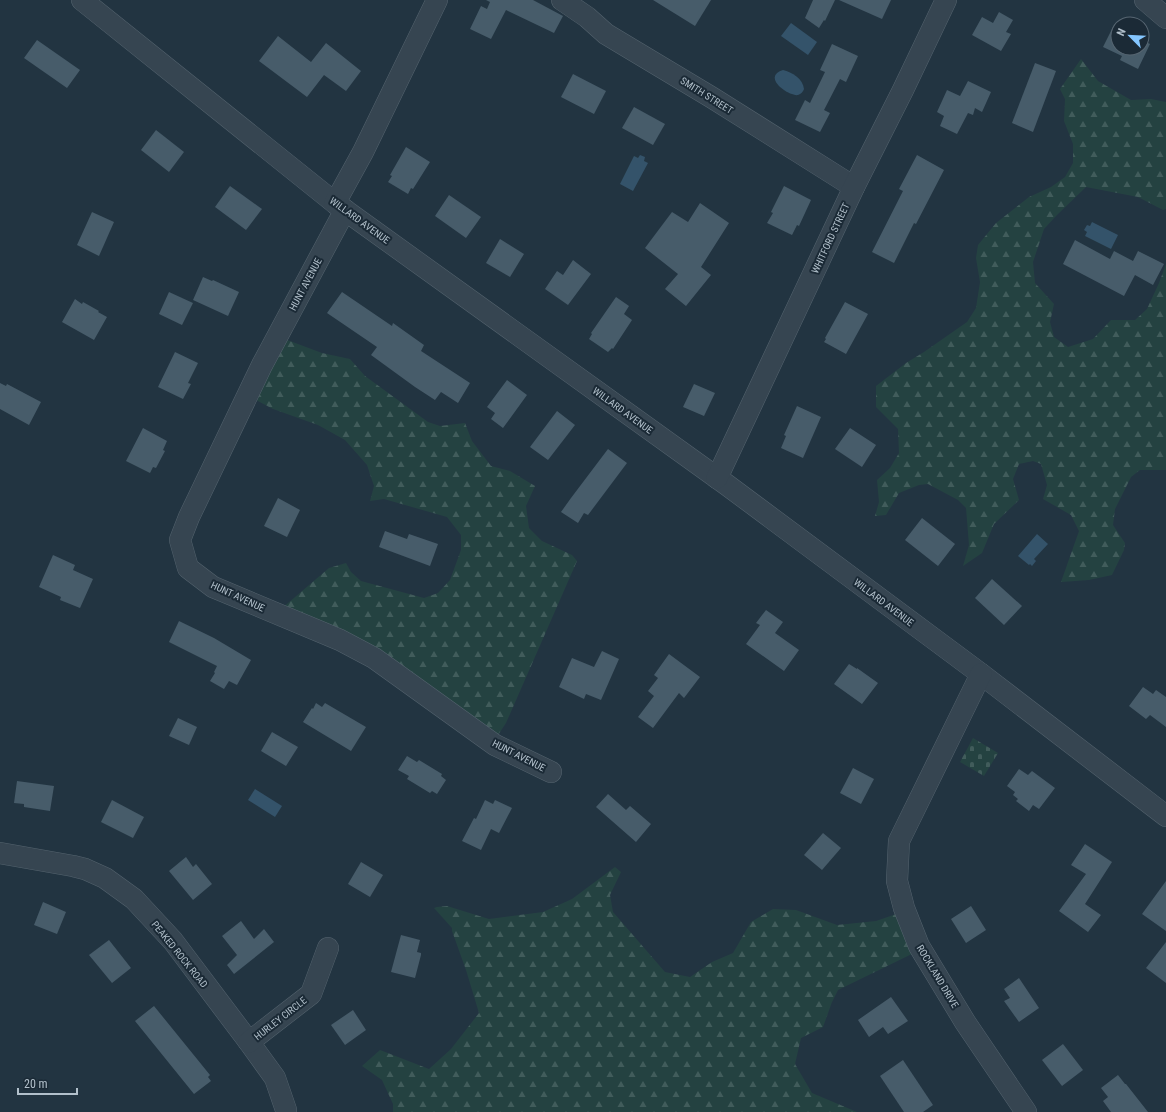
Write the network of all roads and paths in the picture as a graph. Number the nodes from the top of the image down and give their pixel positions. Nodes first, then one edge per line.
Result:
1 (82, 0) edge
2 (437, 0) edge
3 (562, 0) edge
4 (946, 0) edge
5 (1145, 0) edge
6 (1166, 18) edge
7 (854, 187) junction
8 (340, 207) junction
9 (717, 478) junction
10 (981, 674) junction
11 (551, 772) dead end
12 (1166, 816) edge
13 (0, 853) edge
14 (328, 948) dead end
15 (249, 1042) junction
16 (286, 1112) edge
17 (1026, 1112) edge

1 - 8 street, WILLARD AVENUE
2 - 8 street, HUNT AVENUE
3 - 7 street, SMITH STREET
4 - 7 street, WHITFORD STREET
5 - 6 street
7 - 9 street, WHITFORD STREET
8 - 9 street, WILLARD AVENUE
8 - 11 street, HUNT AVENUE
9 - 10 street, WILLARD AVENUE
10 - 12 street, WILLARD AVENUE
10 - 17 street, ROCKLAND DRIVE
13 - 15 street, PEAKED ROCK ROAD
14 - 15 street, HURLEY CIRCLE
15 - 16 street, PEAKED ROCK ROAD

